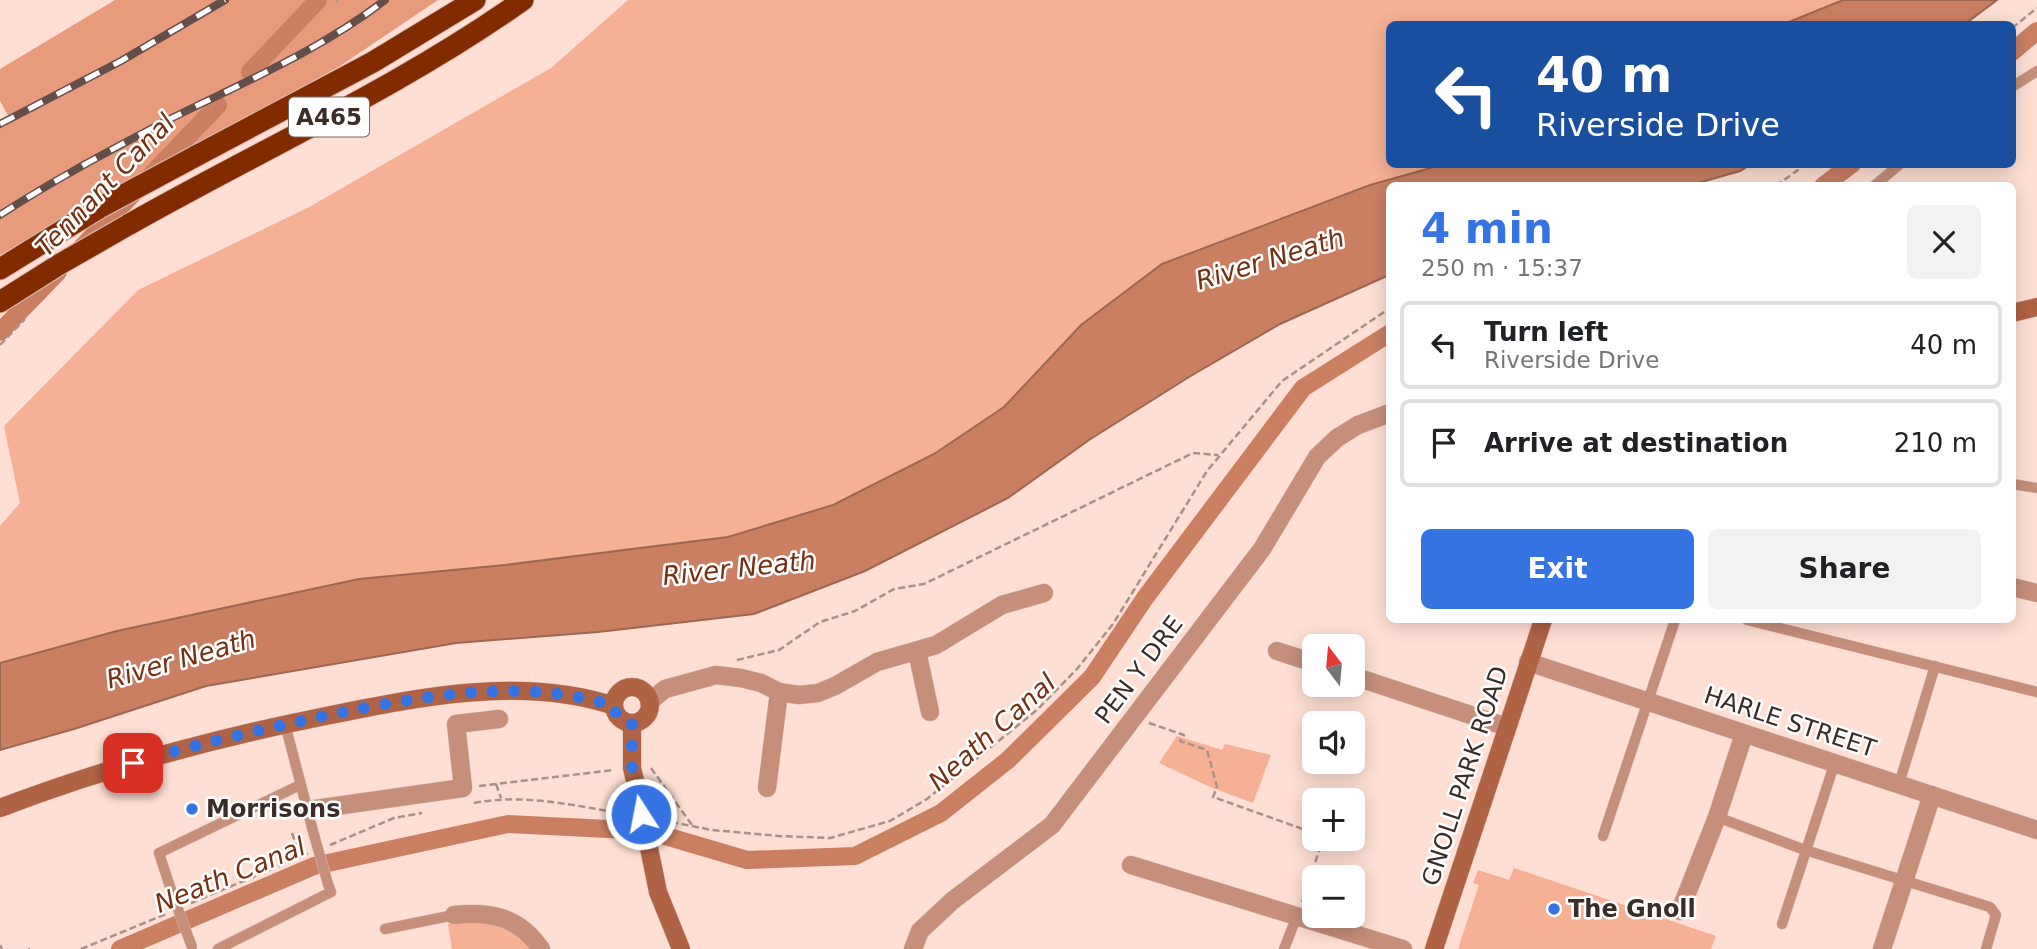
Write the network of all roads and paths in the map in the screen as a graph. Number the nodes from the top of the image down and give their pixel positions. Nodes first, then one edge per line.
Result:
1 (475, 0) edge
2 (523, 0) edge
3 (2037, 8) edge
4 (2016, 26) edge
5 (2037, 71) edge
6 (2016, 84) edge
7 (1801, 168) edge
8 (1895, 168) edge
9 (1781, 182) edge
10 (1879, 182) edge
11 (0, 269) edge
12 (0, 302) edge
13 (2037, 307) edge
14 (2016, 312) edge
15 (25, 319) dead end
16 (0, 345) edge
17 (1386, 415) edge
18 (1220, 455) dead end
19 (2016, 485) edge
20 (2037, 488) edge
21 (2016, 588) edge
22 (1044, 593) dead end
23 (2037, 593) edge
24 (1543, 623) edge
25 (1674, 623) edge
26 (1759, 623) edge
27 (1277, 650) dead end
28 (917, 651) junction
29 (1302, 659) edge
30 (733, 660) dead end
31 (1528, 662) junction
32 (1935, 666) junction
33 (1365, 680) edge
34 (779, 692) junction
35 (2037, 692) edge
36 (1647, 701) junction
37 (649, 702) junction
38 (614, 706) junction
39 (930, 712) dead end
40 (1133, 718) junction
41 (499, 719) dead end
42 (632, 723) junction
43 (285, 724) junction
44 (1507, 727) junction
45 (1744, 734) junction
46 (1835, 762) junction
47 (635, 768) junction
48 (1899, 783) junction
49 (496, 784) junction
50 (300, 785) junction
51 (463, 788) junction
52 (767, 788) dead end
53 (1931, 795) junction
54 (501, 799) dead end
55 (0, 808) edge
56 (308, 810) junction
57 (1717, 817) junction
58 (692, 825) dead end
59 (1302, 829) edge
60 (2037, 830) edge
61 (292, 833) dead end
62 (1603, 836) dead end
63 (1805, 850) junction
64 (1319, 851) edge
65 (300, 858) dead end
66 (1131, 865) dead end
67 (1905, 880) junction
68 (1680, 911) dead end
69 (454, 915) joint
70 (1297, 916) junction
71 (1782, 923) dead end
72 (385, 929) dead end
73 (193, 948) edge
74 (218, 949) edge
75 (541, 949) edge
76 (681, 949) edge
77 (913, 949) edge
78 (1284, 949) edge
79 (1403, 949) edge
80 (1434, 949) edge
81 (1882, 949) edge
82 (1986, 949) edge

1 - 11 highway, A465, bridge
2 - 12 highway, A465, bridge
3 - 4 path
5 - 6 lane
7 - 9 path
8 - 10 lane
13 - 14 main road
15 - 16 path
17 - 40 street, PEN Y DRE
18 - 30 path
19 - 20 lane
21 - 23 street
22 - 28 street
24 - 31 main road, GNOLL PARK ROAD
25 - 36 lane
26 - 32 lane
27 - 29 street
28 - 34 street
28 - 39 street
31 - 36 street, HARLE STREET
31 - 44 main road, GNOLL PARK ROAD
32 - 35 lane
32 - 48 lane
33 - 44 street
34 - 37 street
34 - 52 street
36 - 45 street, HARLE STREET
36 - 62 lane
37 - 38 main road
37 - 42 main road
38 - 42 main road
38 - 43 main road
40 - 59 path
40 - 77 street, PEN Y DRE
41 - 51 street
42 - 47 main road
43 - 50 lane
43 - 55 main road
44 - 80 main road, GNOLL PARK ROAD
45 - 46 street, HARLE STREET
45 - 57 street
46 - 48 street, HARLE STREET
46 - 63 lane
47 - 49 path
47 - 58 path
47 - 76 main road, bridge
48 - 53 street, HARLE STREET
49 - 51 path
49 - 54 path
50 - 56 lane
50 - 73 lane, bridge
51 - 56 street
53 - 60 street, HARLE STREET
53 - 67 street
56 - 74 lane, bridge
57 - 63 lane
57 - 68 street
61 - 65 path
63 - 67 lane
63 - 71 lane
64 - 70 path
66 - 70 street
67 - 81 street
67 - 82 lane
69 - 72 lane
69 - 75 street
70 - 78 lane
70 - 79 street

